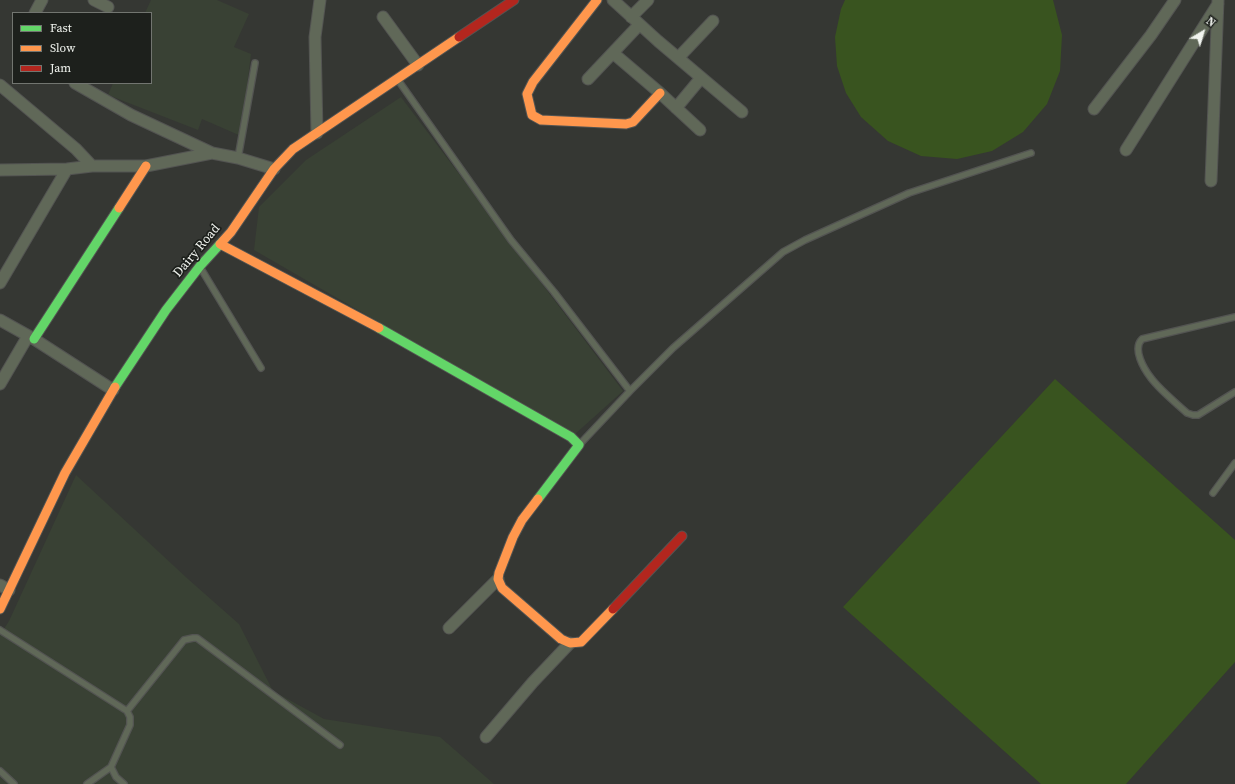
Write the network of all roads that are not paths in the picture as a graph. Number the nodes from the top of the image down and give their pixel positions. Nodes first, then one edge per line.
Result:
1 (42, 0) edge
2 (94, 0) edge
3 (320, 0) edge
4 (597, 0) edge
5 (613, 0) edge
6 (648, 0) edge
7 (1175, 0) edge
8 (508, 1) edge
9 (1218, 2) edge
10 (108, 7) edge
11 (36, 12) edge
12 (383, 17) dead end
13 (635, 21) junction
14 (713, 21) dead end
15 (613, 53) junction
16 (678, 58) junction
17 (255, 63) dead end
18 (418, 65) junction
19 (702, 78) junction
20 (398, 79) junction
21 (588, 79) dead end
22 (77, 84) edge
23 (0, 85) edge
24 (660, 93) junction
25 (676, 108) junction
26 (1094, 109) dead end
27 (742, 112) dead end
28 (700, 130) dead end
29 (317, 133) junction
30 (1126, 150) dead end
31 (212, 153) junction
32 (1031, 153) dead end
33 (238, 158) junction
34 (92, 166) junction
35 (146, 166) junction
36 (67, 169) junction
37 (274, 169) junction
38 (0, 170) edge
39 (1211, 181) dead end
40 (220, 244) junction
41 (200, 266) junction
42 (0, 283) edge
43 (1235, 317) edge
44 (0, 320) edge
45 (31, 338) junction
46 (261, 368) dead end
47 (0, 384) edge
48 (113, 390) junction
49 (630, 391) junction
50 (1235, 392) edge
51 (579, 444) junction
52 (1235, 463) edge
53 (1214, 493) dead end
54 (682, 536) dead end
55 (498, 578) junction
56 (4, 588) edge
57 (0, 609) edge
58 (449, 628) dead end
59 (0, 630) edge
60 (570, 643) junction
61 (127, 711) junction
62 (486, 737) dead end
63 (340, 745) dead end
64 (111, 767) junction
65 (0, 772) edge
66 (14, 784) edge
67 (88, 784) edge
68 (124, 784) edge

1 - 11 street
2 - 10 street
3 - 29 street
4 - 24 street
5 - 13 street
6 - 13 street
7 - 26 street
8 - 18 street, Dairy Road
9 - 30 street
9 - 39 street
12 - 18 street
13 - 15 street
13 - 16 street
14 - 16 street
15 - 21 street
15 - 24 street
16 - 19 street
17 - 33 lane
18 - 20 street, Dairy Road
19 - 25 street
19 - 27 street
20 - 29 street, Dairy Road
20 - 49 lane
22 - 31 street
23 - 34 street
24 - 25 street
25 - 28 street
29 - 37 street, Dairy Road
31 - 33 street
31 - 35 street
32 - 49 lane
33 - 37 street
34 - 35 street
34 - 36 street
35 - 45 street
36 - 38 street
36 - 42 street
37 - 40 street, Dairy Road
40 - 41 street, Dairy Road
40 - 51 street
41 - 46 lane
41 - 48 street, Dairy Road
43 - 50 lane
44 - 45 street
45 - 47 street
45 - 48 street
48 - 56 street, Dairy Road
49 - 51 lane
51 - 55 street
52 - 53 lane
54 - 60 street
55 - 58 street
55 - 60 street
56 - 57 street, Dairy Road
59 - 61 lane
60 - 62 street
61 - 63 lane
61 - 64 lane
64 - 67 lane
64 - 68 lane
65 - 66 lane

